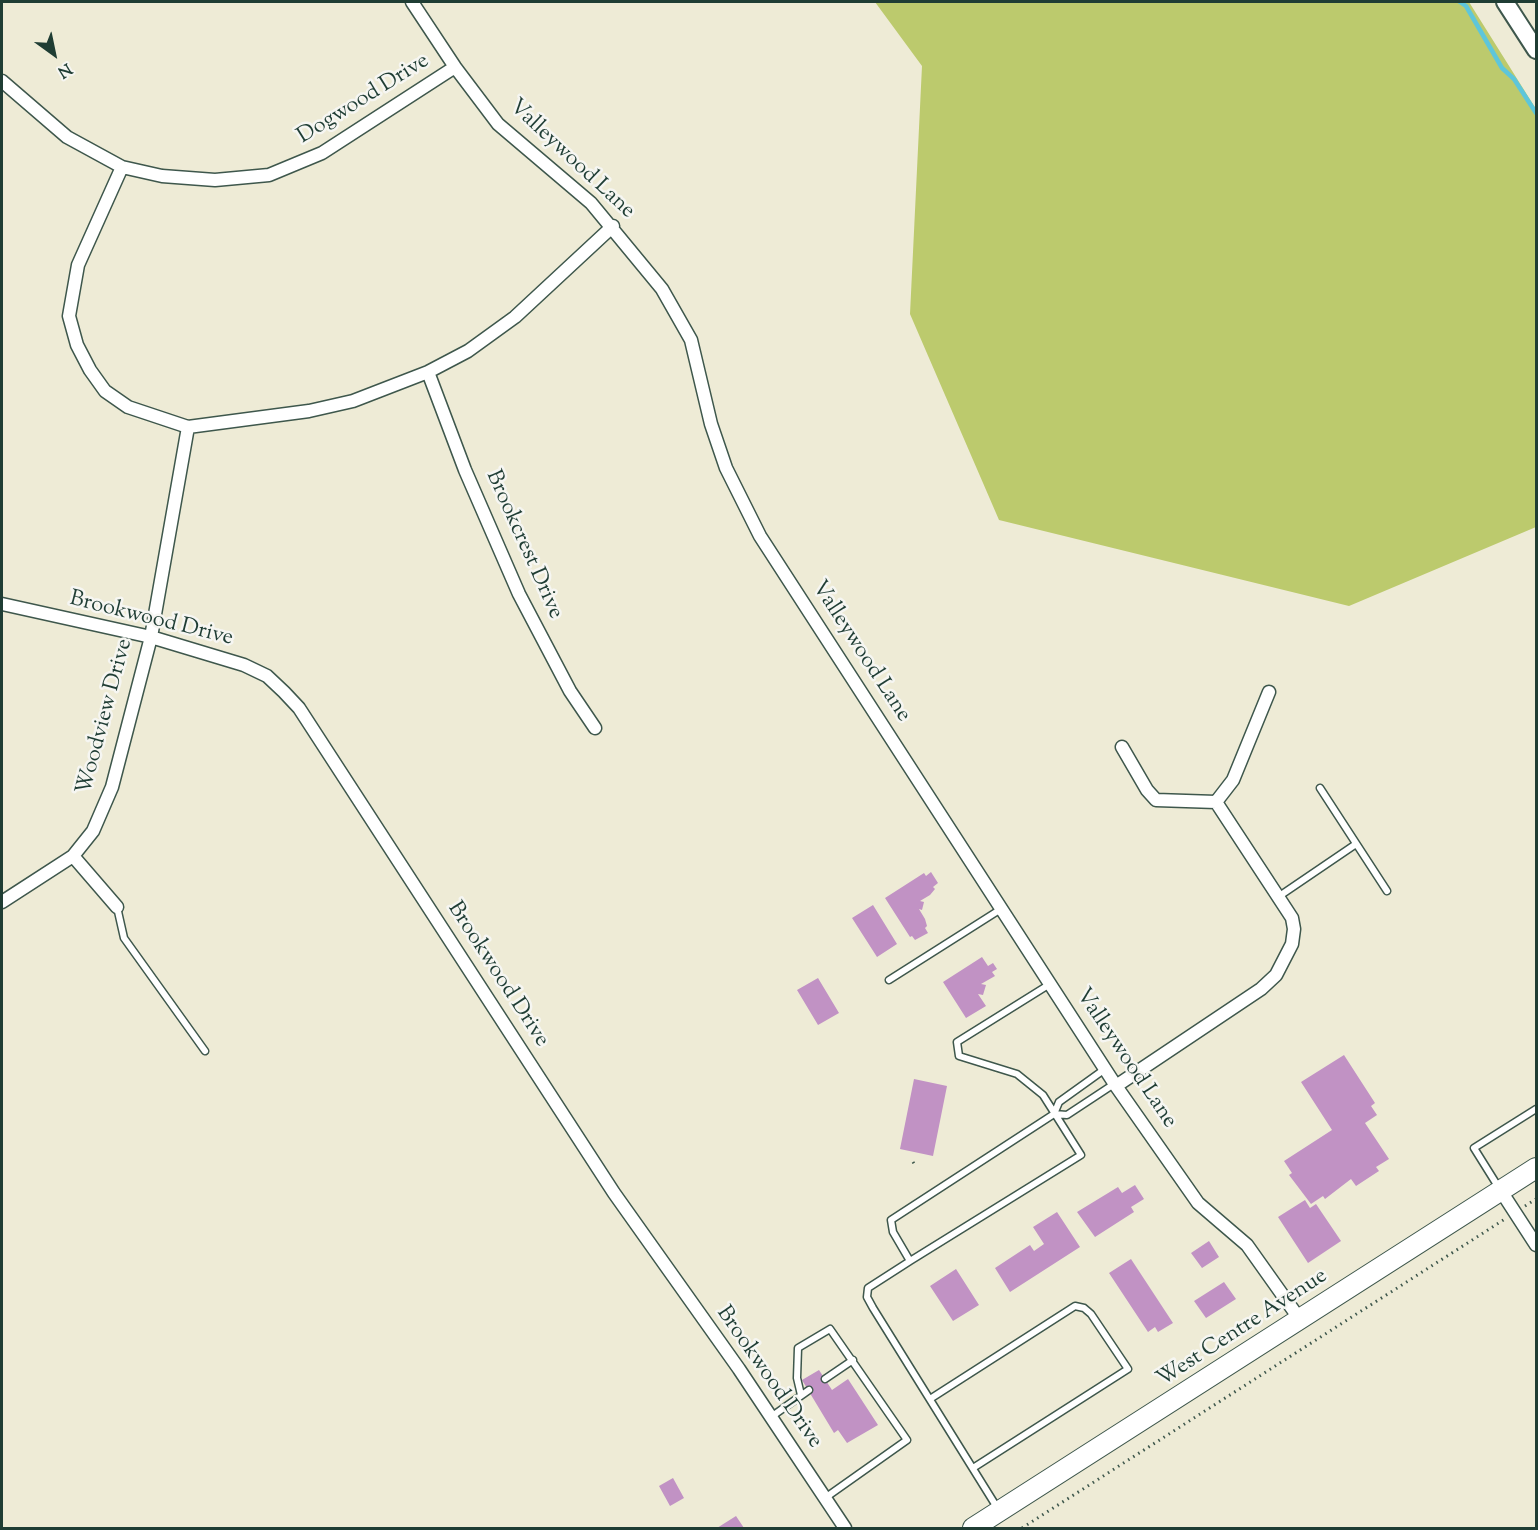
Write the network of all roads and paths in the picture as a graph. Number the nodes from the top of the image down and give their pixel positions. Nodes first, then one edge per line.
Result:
1 (412, 2) edge
2 (1505, 2) edge
3 (1536, 50) edge
4 (455, 67) junction
5 (2, 81) edge
6 (122, 167) junction
7 (613, 226) junction
8 (428, 372) junction
9 (188, 427) junction
10 (2, 604) edge
11 (151, 637) junction
12 (1269, 692) dead end
13 (595, 728) dead end
14 (1122, 747) dead end
15 (1320, 788) dead end
16 (1216, 802) junction
17 (1356, 844) junction
18 (73, 856) junction
19 (1387, 891) dead end
20 (1278, 897) junction
21 (2, 902) edge
22 (117, 907) joint
23 (1001, 909) junction
24 (889, 980) dead end
25 (1050, 984) junction
26 (205, 1051) dead end
27 (1105, 1069) junction
28 (1115, 1085) junction
29 (1536, 1109) edge
30 (1054, 1114) junction
31 (1536, 1168) edge
32 (1501, 1191) junction
33 (1536, 1199) edge
34 (1515, 1212) junction
35 (1536, 1245) edge
36 (910, 1261) junction
37 (1301, 1321) junction
38 (853, 1360) junction
39 (825, 1379) dead end
40 (809, 1390) dead end
41 (801, 1395) junction
42 (930, 1399) junction
43 (771, 1417) junction
44 (973, 1468) junction
45 (825, 1498) junction
46 (1000, 1511) junction
47 (845, 1528) edge
48 (973, 1528) edge
49 (1022, 1528) edge

1 - 4 street, Valleywood Lane
2 - 3 street
4 - 6 street, Dogwood Drive
4 - 7 street, Valleywood Lane
5 - 6 street, Dogwood Drive
6 - 9 street
7 - 8 street
7 - 23 street, Valleywood Lane
8 - 9 street
8 - 13 street, Brookcrest Drive
9 - 11 street, Woodview Drive
10 - 11 street, Brookwood Drive
11 - 18 street, Woodview Drive
11 - 43 street, Brookwood Drive
12 - 16 street
14 - 16 street
15 - 17 lane
16 - 20 street
17 - 19 lane
17 - 20 lane
18 - 21 street, Woodview Drive
18 - 22 street
20 - 28 street
22 - 26 lane
23 - 24 lane
23 - 25 street, Valleywood Lane
25 - 27 street, Valleywood Lane
25 - 30 lane
27 - 28 street, Valleywood Lane
27 - 30 lane
28 - 30 lane
28 - 37 street, Valleywood Lane
29 - 32 lane
30 - 36 lane
30 - 36 lane
31 - 32 main road, West Centre Avenue
32 - 34 street
32 - 37 main road, West Centre Avenue
33 - 34 path
34 - 35 street
34 - 49 path
36 - 42 lane
37 - 46 main road, West Centre Avenue
38 - 39 lane
38 - 41 lane
38 - 45 lane
40 - 41 lane
41 - 43 lane
42 - 44 lane
42 - 44 lane
43 - 45 street, Brookwood Drive
44 - 46 lane
45 - 47 street, Brookwood Drive
46 - 48 main road, West Centre Avenue

